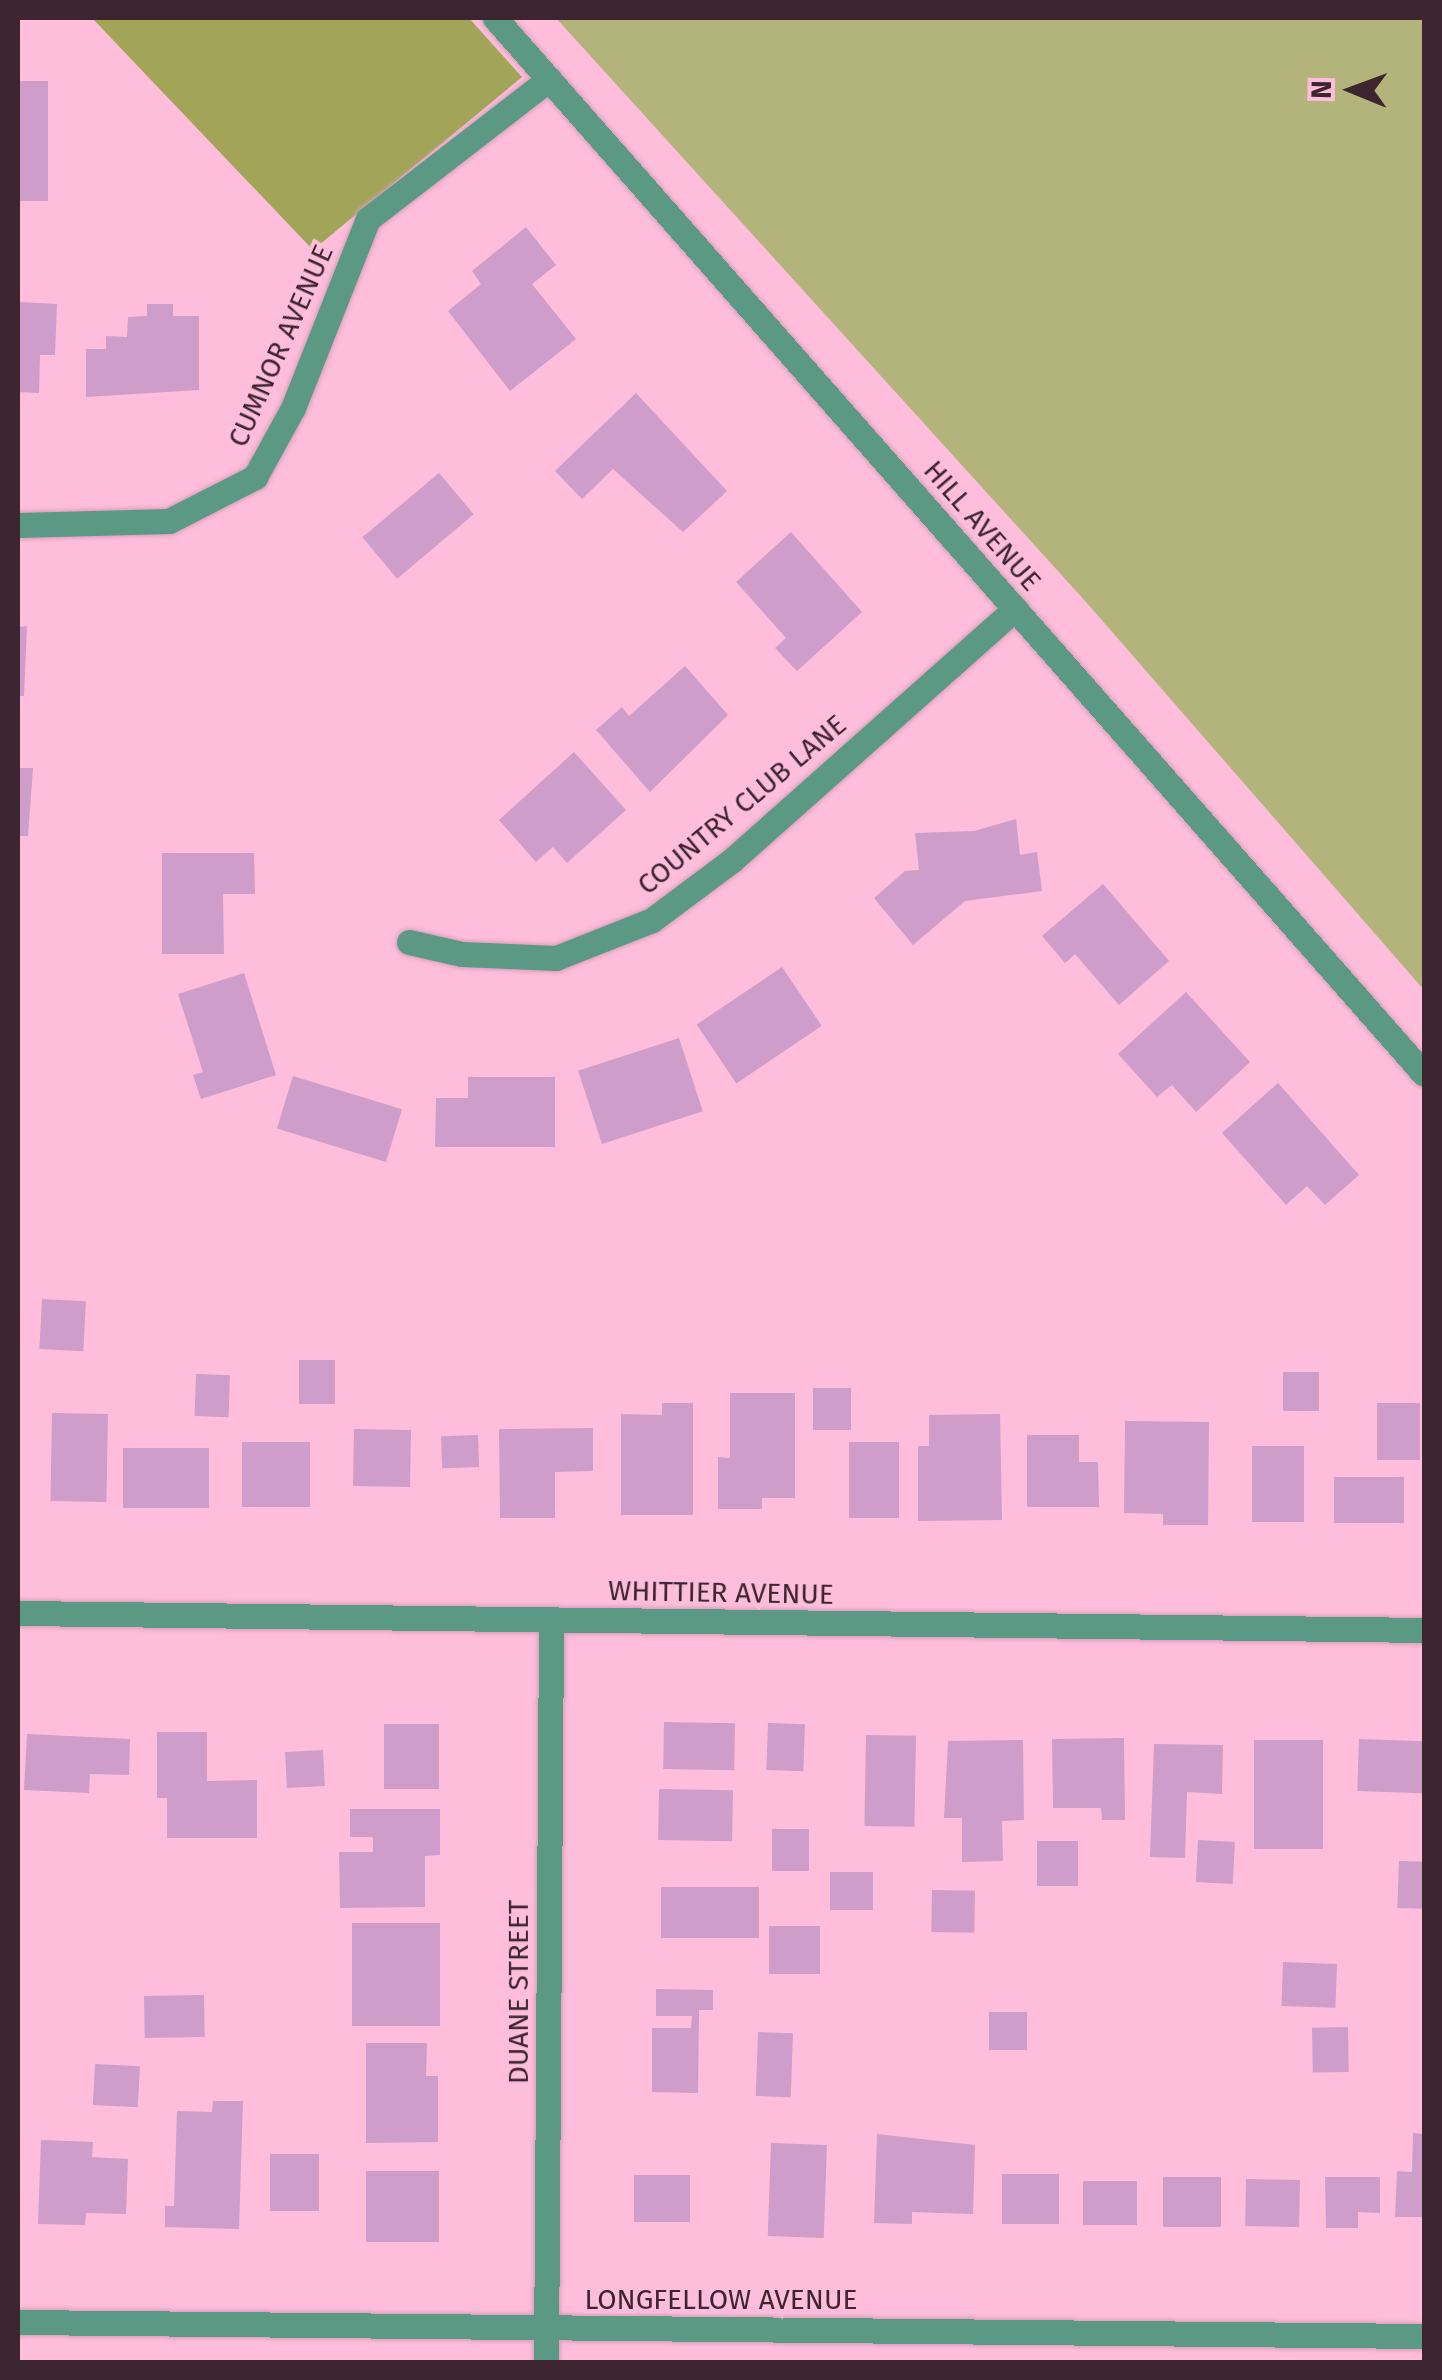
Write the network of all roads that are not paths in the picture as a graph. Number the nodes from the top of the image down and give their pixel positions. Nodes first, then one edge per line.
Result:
1 (495, 18) edge
2 (549, 79) junction
3 (18, 525) edge
4 (1015, 609) junction
5 (409, 942) dead end
6 (1424, 1074) edge
7 (18, 1613) edge
8 (552, 1622) junction
9 (1424, 1630) edge
10 (18, 2322) edge
11 (546, 2329) junction
12 (1424, 2336) edge
13 (546, 2362) edge

1 - 2 street, HILL AVENUE
2 - 3 street, CUMNOR AVENUE
2 - 4 street, HILL AVENUE
4 - 5 street, COUNTRY CLUB LANE
4 - 6 street, HILL AVENUE
7 - 8 street, WHITTIER AVENUE
8 - 9 street, WHITTIER AVENUE
8 - 11 street, DUANE STREET
10 - 11 street, LONGFELLOW AVENUE
11 - 12 street, LONGFELLOW AVENUE
11 - 13 street, DUANE STREET

